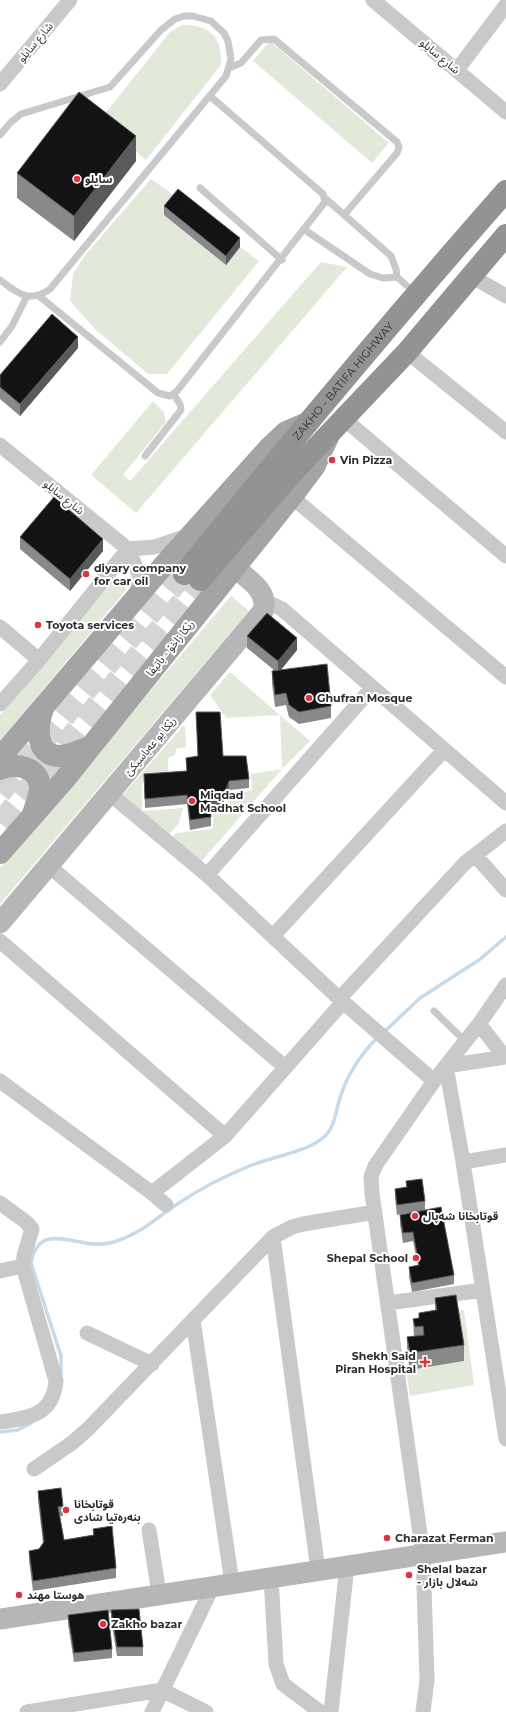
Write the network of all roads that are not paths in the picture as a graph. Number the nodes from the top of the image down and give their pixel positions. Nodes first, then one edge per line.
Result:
1 (373, 0) edge
2 (65, 2) edge
3 (506, 5) edge
4 (229, 68) junction
5 (457, 70) junction
6 (0, 84) edge
7 (210, 96) junction
8 (506, 112) edge
9 (0, 135) edge
10 (200, 188) dead end
11 (506, 191) edge
12 (326, 199) junction
13 (344, 215) junction
14 (305, 230) junction
15 (506, 235) edge
16 (282, 260) junction
17 (471, 276) junction
18 (397, 277) junction
19 (0, 280) edge
20 (416, 294) junction
21 (27, 296) junction
22 (38, 296) junction
23 (506, 296) edge
24 (0, 342) edge
25 (407, 352) junction
26 (174, 395) junction
27 (344, 419) junction
28 (306, 423) junction
29 (506, 432) edge
30 (329, 436) junction
31 (0, 445) edge
32 (145, 456) dead end
33 (292, 497) junction
34 (192, 534) junction
35 (128, 549) junction
36 (506, 556) edge
37 (235, 568) junction
38 (135, 599) junction
39 (265, 601) junction
40 (0, 627) edge
41 (39, 660) junction
42 (506, 677) edge
43 (372, 688) junction
44 (0, 704) edge
45 (43, 708) junction
46 (90, 747) junction
47 (444, 750) junction
48 (0, 758) edge
49 (0, 769) edge
50 (110, 794) junction
51 (506, 803) edge
52 (32, 817) junction
53 (506, 831) edge
54 (0, 853) edge
55 (475, 855) junction
56 (49, 866) junction
57 (207, 875) junction
58 (506, 890) edge
59 (0, 923) edge
60 (273, 936) junction
61 (0, 942) edge
62 (506, 985) edge
63 (342, 1000) junction
64 (434, 1011) dead end
65 (479, 1024) junction
66 (465, 1041) junction
67 (505, 1057) edge
68 (446, 1066) junction
69 (285, 1067) junction
70 (0, 1081) edge
71 (434, 1081) junction
72 (224, 1136) junction
73 (506, 1155) edge
74 (463, 1162) junction
75 (152, 1194) junction
76 (1, 1205) edge
77 (166, 1205) dead end
78 (375, 1212) junction
79 (273, 1237) junction
80 (23, 1266) junction
81 (0, 1271) edge
82 (483, 1290) junction
83 (388, 1303) junction
84 (193, 1320) junction
85 (87, 1334) dead end
86 (152, 1364) junction
87 (0, 1422) edge
88 (506, 1434) edge
89 (34, 1469) dead end
90 (149, 1530) dead end
91 (506, 1542) edge
92 (423, 1554) junction
93 (347, 1566) junction
94 (318, 1570) junction
95 (272, 1577) junction
96 (223, 1584) junction
97 (159, 1594) junction
98 (0, 1619) edge
99 (162, 1690) junction
100 (27, 1712) edge
101 (152, 1712) edge
102 (206, 1712) edge
103 (320, 1712) edge
104 (331, 1712) edge
105 (423, 1712) edge

1 - 5 street, شارع سايلو
2 - 6 street, شارع سايلو
3 - 5 street
4 - 7 lane
4 - 9 lane
4 - 13 lane
5 - 8 street, شارع سايلو
7 - 12 lane
7 - 22 lane
10 - 16 lane
11 - 20 highway, ZAKHO - BATIFA HIGHWAY
12 - 13 lane
12 - 14 lane
13 - 18 lane
14 - 16 lane
14 - 18 lane
15 - 17 highway, ZAKHO - BATIFA HIGHWAY
16 - 26 lane
17 - 23 street
17 - 25 highway, ZAKHO - BATIFA HIGHWAY
18 - 20 lane
19 - 21 lane
20 - 28 highway, ZAKHO - BATIFA HIGHWAY
21 - 22 lane
21 - 24 lane
22 - 26 lane
25 - 27 highway, ZAKHO - BATIFA HIGHWAY
25 - 29 street
26 - 32 lane
27 - 30 highway, ZAKHO - BATIFA HIGHWAY
27 - 36 street
28 - 30 highway, ZAKHO - BATIFA HIGHWAY
28 - 34 main road
30 - 33 main road, رێکا زاخۆ - باتیفا
31 - 35 street, شارع سايلو
33 - 37 main road, رێکا زاخۆ - باتیفا
33 - 42 street
34 - 35 street
34 - 38 main road
35 - 38 street, شارع سايلو
35 - 41 street
37 - 39 main road
37 - 46 main road, رێکا زاخۆ - باتیفا
38 - 45 main road
39 - 43 street
39 - 50 main road, رێكا بو عه‌باسيكێ
40 - 41 street
41 - 44 street
43 - 47 street
43 - 57 street
45 - 46 main road
45 - 48 main road
46 - 52 main road, رێکا زاخۆ - باتیفا
47 - 51 street
47 - 60 street
49 - 52 main road
50 - 56 main road, رێكا بو عه‌باسيكێ
50 - 57 street
52 - 54 main road, رێکا زاخۆ - باتیفا
53 - 55 street
55 - 58 street
55 - 63 street
56 - 59 main road, رێكا بو عه‌باسيكێ
56 - 69 street
57 - 60 street
60 - 63 street
61 - 72 street
62 - 65 street
63 - 69 street
63 - 71 street
64 - 66 lane
65 - 66 street
65 - 67 street
66 - 68 street
67 - 68 street
68 - 71 street
68 - 74 street
69 - 72 street
70 - 75 street
71 - 78 street
72 - 75 street
73 - 74 street
74 - 82 street
75 - 77 street
76 - 80 street
78 - 79 street
78 - 83 street
79 - 84 street
79 - 94 street
80 - 81 street
80 - 87 street
82 - 83 street
82 - 88 street
83 - 92 street
84 - 86 street
84 - 96 street
85 - 86 street
86 - 89 street
90 - 97 street
91 - 92 main road
92 - 93 main road
92 - 105 street
93 - 94 main road
93 - 104 street
94 - 95 main road
95 - 96 main road
95 - 103 street
96 - 97 main road
96 - 99 street
97 - 98 main road
99 - 100 street
99 - 101 street
99 - 102 street

